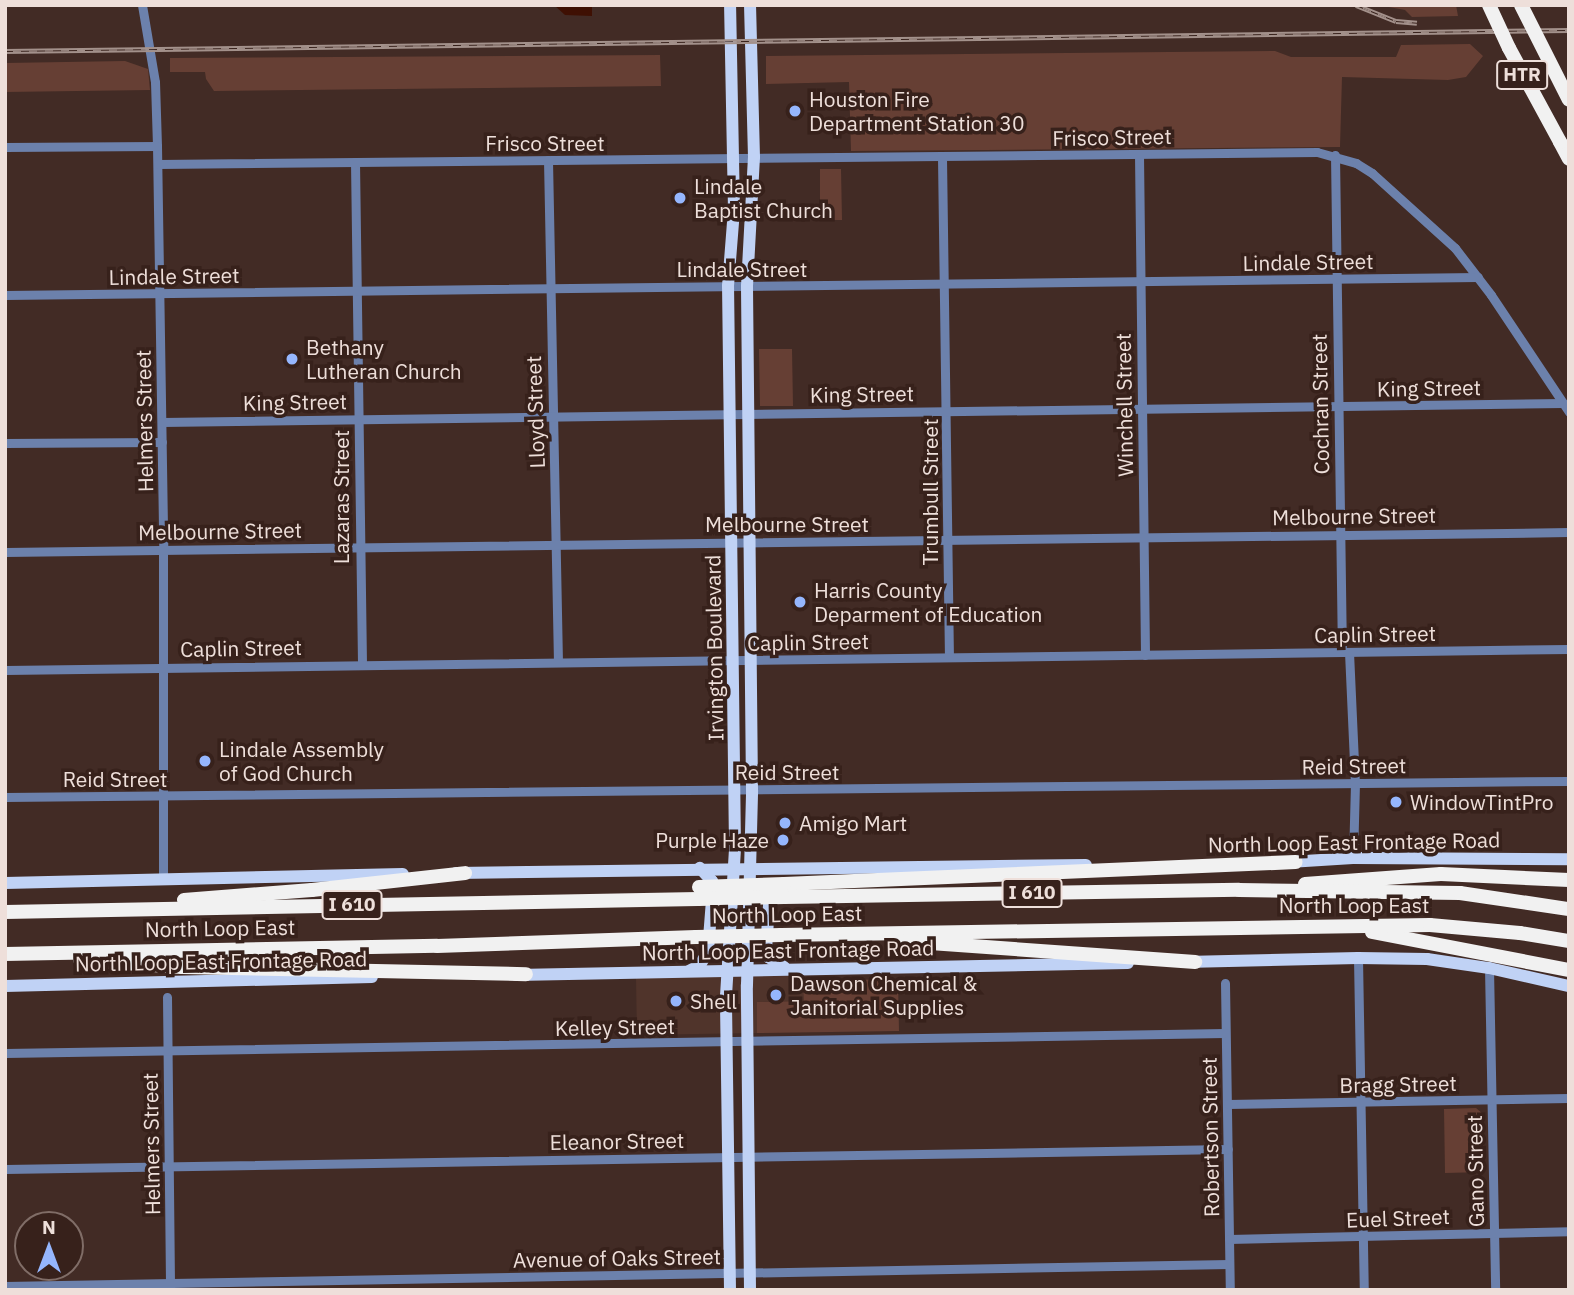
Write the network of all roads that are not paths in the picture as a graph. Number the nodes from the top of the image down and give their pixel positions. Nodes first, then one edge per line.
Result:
1 (142, 5) edge
2 (730, 5) edge
3 (750, 5) edge
4 (1489, 5) edge
5 (1521, 5) edge
6 (1569, 100) edge
7 (732, 116) junction
8 (753, 116) junction
9 (157, 145) junction
10 (5, 147) edge
11 (1564, 147) edge
12 (1139, 155) junction
13 (1335, 155) junction
14 (754, 157) junction
15 (733, 158) junction
16 (942, 158) junction
17 (1569, 159) edge
18 (548, 160) junction
19 (355, 162) junction
20 (158, 164) junction
21 (1478, 277) junction
22 (1335, 279) junction
23 (1140, 282) junction
24 (943, 285) junction
25 (728, 286) junction
26 (747, 286) junction
27 (549, 288) junction
28 (356, 290) junction
29 (158, 293) junction
30 (5, 295) edge
31 (1563, 403) junction
32 (1337, 407) junction
33 (1141, 409) junction
34 (947, 411) junction
35 (1569, 412) edge
36 (749, 413) junction
37 (730, 414) junction
38 (552, 416) junction
39 (358, 419) junction
40 (162, 422) junction
41 (162, 442) junction
42 (5, 443) edge
43 (1569, 532) edge
44 (1339, 533) junction
45 (1143, 537) junction
46 (947, 539) junction
47 (732, 542) junction
48 (751, 542) junction
49 (556, 543) junction
50 (359, 547) junction
51 (163, 549) junction
52 (5, 552) edge
53 (1569, 649) edge
54 (1346, 652) junction
55 (1145, 655) junction
56 (949, 657) junction
57 (734, 661) junction
58 (752, 661) junction
59 (558, 662) junction
60 (362, 664) junction
61 (164, 666) junction
62 (5, 670) edge
63 (1569, 780) edge
64 (1355, 783) junction
65 (734, 789) junction
66 (752, 789) junction
67 (5, 797) edge
68 (164, 797) junction
69 (1353, 858) junction
70 (1569, 859) edge
71 (1296, 862) junction
72 (733, 868) junction
73 (753, 868) junction
74 (797, 868) junction
75 (700, 869) junction
76 (465, 873) junction
77 (163, 879) junction
78 (1569, 880) edge
79 (5, 883) edge
80 (784, 890) junction
81 (1239, 890) junction
82 (1569, 909) edge
83 (12, 912) edge
84 (1336, 926) junction
85 (806, 935) junction
86 (1569, 941) edge
87 (5, 955) edge
88 (1357, 958) junction
89 (1195, 962) junction
90 (1489, 968) junction
91 (790, 969) junction
92 (748, 970) junction
93 (1569, 970) edge
94 (727, 971) junction
95 (688, 972) junction
96 (526, 974) junction
97 (1225, 983) dead end
98 (5, 986) edge
99 (1569, 986) edge
100 (167, 997) dead end
101 (1225, 1033) junction
102 (747, 1042) junction
103 (727, 1043) junction
104 (167, 1051) junction
105 (5, 1053) edge
106 (1569, 1098) edge
107 (1491, 1100) junction
108 (1360, 1102) junction
109 (1228, 1104) junction
110 (1228, 1149) junction
111 (729, 1157) junction
112 (748, 1157) junction
113 (169, 1167) junction
114 (5, 1169) edge
115 (1569, 1231) edge
116 (1494, 1233) junction
117 (1363, 1237) junction
118 (1229, 1239) junction
119 (1229, 1264) junction
120 (730, 1273) junction
121 (750, 1273) junction
122 (5, 1286) edge
123 (170, 1286) edge
124 (730, 1290) edge
125 (750, 1290) edge
126 (1230, 1290) edge
127 (1364, 1290) edge
128 (1495, 1290) edge

1 - 9 street, Helmers Street
2 - 7 main road, Irvington Boulevard
3 - 8 main road, Irvington Boulevard
4 - 11 highway, HTR, bridge
5 - 6 highway, HTR, bridge
7 - 8 main road
7 - 15 main road, Irvington Boulevard
8 - 14 main road, Irvington Boulevard
9 - 10 street
9 - 20 street, Helmers Street
11 - 17 highway
12 - 13 street, Frisco Street
12 - 16 street, Frisco Street
12 - 23 street, Winchell Street
13 - 21 street, Frisco Street
13 - 22 street, Cochran Street
14 - 15 street, Frisco Street
14 - 16 street, Frisco Street
14 - 26 main road, Irvington Boulevard
15 - 18 street, Frisco Street
15 - 25 main road, Irvington Boulevard
16 - 24 street, Trumbull Street
18 - 19 street, Frisco Street
18 - 27 street, Lloyd Street
19 - 20 street, Frisco Street
19 - 28 street, Lazaras Street
20 - 29 street, Helmers Street
21 - 22 street, Lindale Street
21 - 31 street, Frisco Street
22 - 23 street, Lindale Street
22 - 32 street, Cochran Street
23 - 24 street, Lindale Street
23 - 33 street, Winchell Street
24 - 26 street, Lindale Street
24 - 34 street, Trumbull Street
25 - 26 street, Lindale Street
25 - 27 street, Lindale Street
25 - 37 main road, Irvington Boulevard
26 - 36 main road, Irvington Boulevard
27 - 28 street, Lindale Street
27 - 38 street, Lloyd Street
28 - 29 street, Lindale Street
28 - 39 street, Lazaras Street
29 - 30 street, Lindale Street
29 - 40 street, Helmers Street
31 - 32 street, King Street
31 - 35 street, Frisco Street
32 - 33 street, King Street
32 - 44 street, Cochran Street
33 - 34 street, King Street
33 - 45 street, Winchell Street
34 - 36 street, King Street
34 - 46 street, Trumbull Street
36 - 37 street, King Street
36 - 48 main road, Irvington Boulevard
37 - 38 street, King Street
37 - 47 main road, Irvington Boulevard
38 - 39 street, King Street
38 - 49 street, Lloyd Street
39 - 40 street, King Street
39 - 50 street, Lazaras Street
40 - 41 street, Helmers Street
41 - 42 street
41 - 51 street, Helmers Street
43 - 44 street, Melbourne Street
44 - 45 street, Melbourne Street
44 - 54 street, Cochran Street
45 - 46 street, Melbourne Street
45 - 55 street, Winchell Street
46 - 48 street, Melbourne Street
46 - 56 street, Trumbull Street
47 - 48 street, Melbourne Street
47 - 49 street, Melbourne Street
47 - 57 main road, Irvington Boulevard
48 - 58 main road, Irvington Boulevard
49 - 50 street, Melbourne Street
49 - 59 street, Lloyd Street
50 - 51 street, Melbourne Street
50 - 60 street, Lazaras Street
51 - 52 street, Melbourne Street
51 - 61 street, Helmers Street
53 - 54 street, Caplin Street
54 - 55 street, Caplin Street
54 - 64 street, Cochran Street
55 - 56 street, Caplin Street
56 - 58 street, Caplin Street
57 - 58 street, Caplin Street
57 - 59 street, Caplin Street
57 - 65 main road, Irvington Boulevard
58 - 66 main road, Irvington Boulevard
59 - 60 street, Caplin Street
60 - 61 street, Caplin Street
61 - 62 street, Caplin Street
61 - 68 street, Helmers Street
63 - 64 street, Reid Street
64 - 66 street, Reid Street
64 - 69 street, Cochran Street
65 - 66 street, Reid Street
65 - 68 street, Reid Street
65 - 72 main road, Irvington Boulevard
66 - 73 main road, Irvington Boulevard
67 - 68 street, Reid Street
68 - 77 street, Helmers Street
69 - 70 main road, North Loop East Frontage Road
69 - 71 main road, North Loop East Frontage Road
71 - 74 main road, North Loop East Frontage Road
71 - 80 highway
72 - 73 main road, North Loop East Frontage Road
72 - 75 main road, North Loop East Frontage Road
72 - 94 main road, Irvington Boulevard
73 - 74 main road, North Loop East Frontage Road
73 - 92 main road, Irvington Boulevard
74 - 91 main road
75 - 76 main road, North Loop East Frontage Road
75 - 95 main road
76 - 77 main road, North Loop East Frontage Road
76 - 83 highway
77 - 79 main road, North Loop East Frontage Road
78 - 81 highway
80 - 81 highway, North Loop East / I 610
80 - 83 highway, North Loop East / I 610, bridge
81 - 82 highway, North Loop East / I 610
84 - 85 highway, North Loop East / I 610
84 - 86 highway, North Loop East / I 610
84 - 93 highway
85 - 87 highway, North Loop East / I 610, bridge
85 - 89 highway
87 - 96 highway
88 - 89 main road, North Loop East Frontage Road
88 - 90 main road, North Loop East Frontage Road
88 - 108 street
89 - 91 main road, North Loop East Frontage Road
90 - 99 main road, North Loop East Frontage Road
90 - 107 street, Gano Street
91 - 92 main road, North Loop East Frontage Road
92 - 94 main road, North Loop East Frontage Road
92 - 102 main road, Irvington Boulevard
94 - 95 main road, North Loop East Frontage Road
94 - 103 main road, Irvington Boulevard
95 - 96 main road, North Loop East Frontage Road
96 - 98 main road, North Loop East Frontage Road
97 - 101 street, Robertson Street
100 - 104 street, Helmers Street
101 - 102 street, Kelley Street
101 - 109 street, Robertson Street
102 - 103 street, Kelley Street
102 - 112 main road, Irvington Boulevard
103 - 104 street, Kelley Street
103 - 111 main road, Irvington Boulevard
104 - 105 street, Kelley Street
104 - 113 street, Helmers Street
106 - 107 street, Bragg Street
107 - 108 street, Bragg Street
107 - 116 street, Gano Street
108 - 109 street, Bragg Street
108 - 117 street
109 - 110 street, Robertson Street
110 - 112 street, Eleanor Street
110 - 118 street, Robertson Street
111 - 112 street, Eleanor Street
111 - 113 street, Eleanor Street
111 - 120 main road, Irvington Boulevard
112 - 121 main road, Irvington Boulevard
113 - 114 street, Eleanor Street
113 - 123 street, Helmers Street
115 - 116 street, Euel Street
116 - 117 street, Euel Street
116 - 128 street, Gano Street
117 - 118 street, Euel Street
117 - 127 street
118 - 119 street, Robertson Street
119 - 121 street, Avenue of Oaks Street
119 - 126 street, Robertson Street
120 - 121 street, Avenue of Oaks Street
120 - 123 street, Avenue of Oaks Street
120 - 124 main road, Irvington Boulevard
121 - 125 main road, Irvington Boulevard
122 - 123 street, Avenue of Oaks Street

